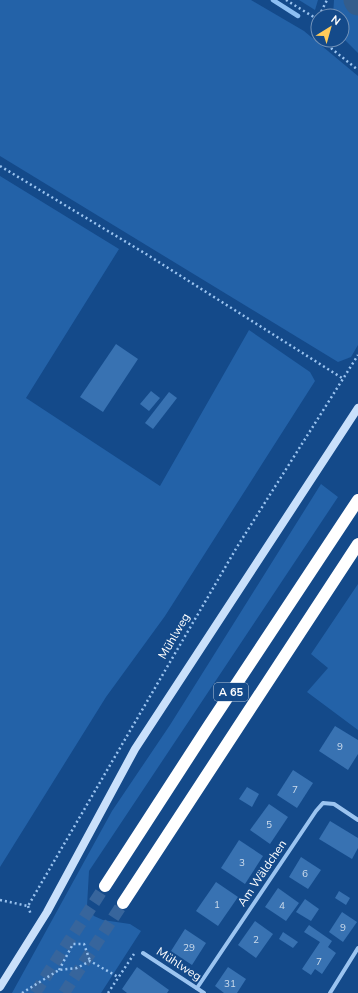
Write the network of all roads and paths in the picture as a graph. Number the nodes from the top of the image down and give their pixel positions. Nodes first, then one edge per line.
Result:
1 (286, 0) edge
2 (310, 13) edge
3 (331, 48) edge
4 (358, 70) edge
5 (0, 166) edge
6 (358, 355) edge
7 (342, 378) junction
8 (358, 408) edge
9 (358, 500) edge
10 (358, 544) edge
11 (358, 820) edge
12 (105, 886) tunnel mouth
13 (0, 900) edge
14 (123, 902) tunnel mouth
15 (358, 948) edge
16 (143, 953) joint
17 (90, 961) junction
18 (59, 970) junction
19 (118, 976) junction
20 (0, 987) edge
21 (197, 988) junction
22 (22, 993) edge
23 (108, 993) edge
24 (204, 993) edge
25 (330, 993) edge

1 - 2 path
3 - 4 path
5 - 7 path
6 - 7 path, Mühlweg
7 - 13 path, Mühlweg
8 - 20 street
9 - 12 highway, A 65
10 - 14 highway, A 65
11 - 21 street, Am Wäldchen
15 - 25 street
16 - 19 path
16 - 21 street, Mühlweg
17 - 18 path
17 - 18 path
17 - 19 path
18 - 22 path
19 - 23 path
21 - 24 street, Mühlweg

